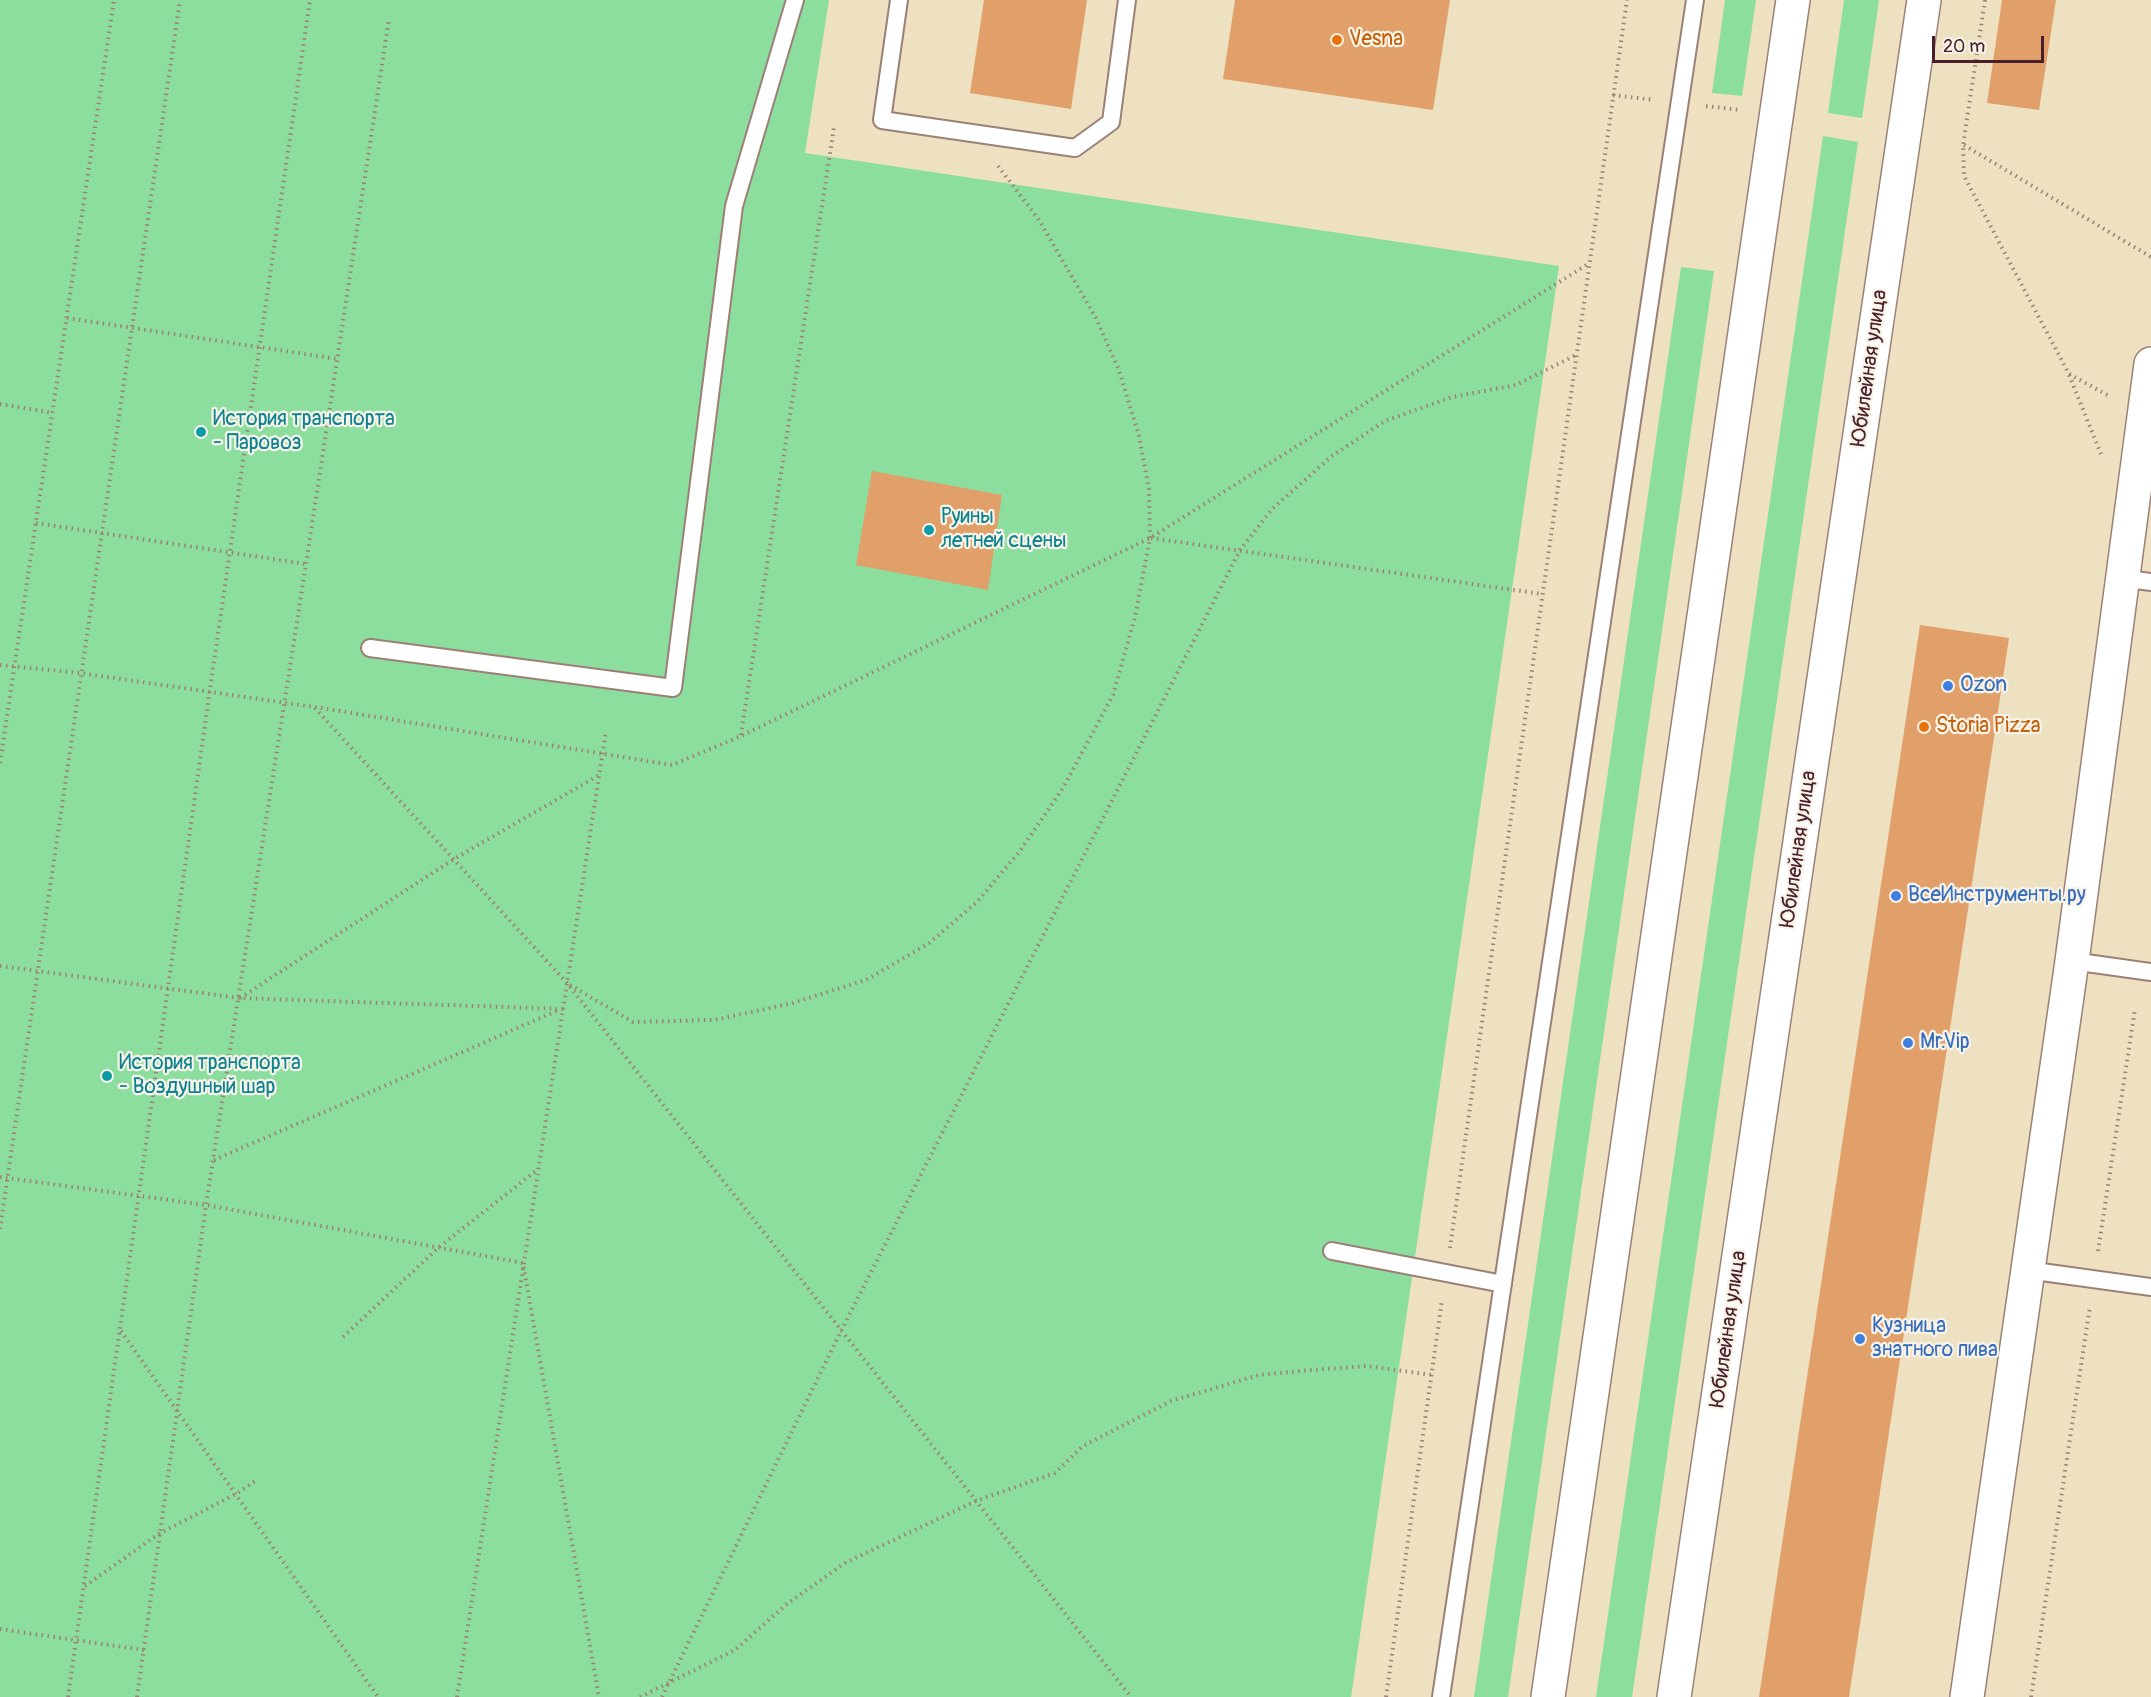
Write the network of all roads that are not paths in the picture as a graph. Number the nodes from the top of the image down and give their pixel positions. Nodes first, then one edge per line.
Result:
1 (795, 0) edge
2 (899, 0) edge
3 (1127, 0) edge
4 (1695, 0) edge
5 (1793, 0) edge
6 (1924, 0) edge
7 (2151, 364) edge
8 (2136, 580) edge
9 (370, 648) dead end
10 (2072, 961) junction
11 (2151, 972) edge
12 (1332, 1251) dead end
13 (2027, 1270) junction
14 (1503, 1284) junction
15 (2151, 1287) edge
16 (1441, 1697) edge
17 (1548, 1697) edge
18 (1674, 1697) edge
19 (1967, 1697) edge

1 - 9 lane
2 - 3 lane
4 - 14 lane
5 - 17 main road
6 - 18 main road, Юбилейная улица
7 - 8 main road
8 - 10 main road
10 - 11 lane
10 - 13 main road
12 - 14 lane
13 - 15 lane
13 - 19 main road
14 - 16 lane

